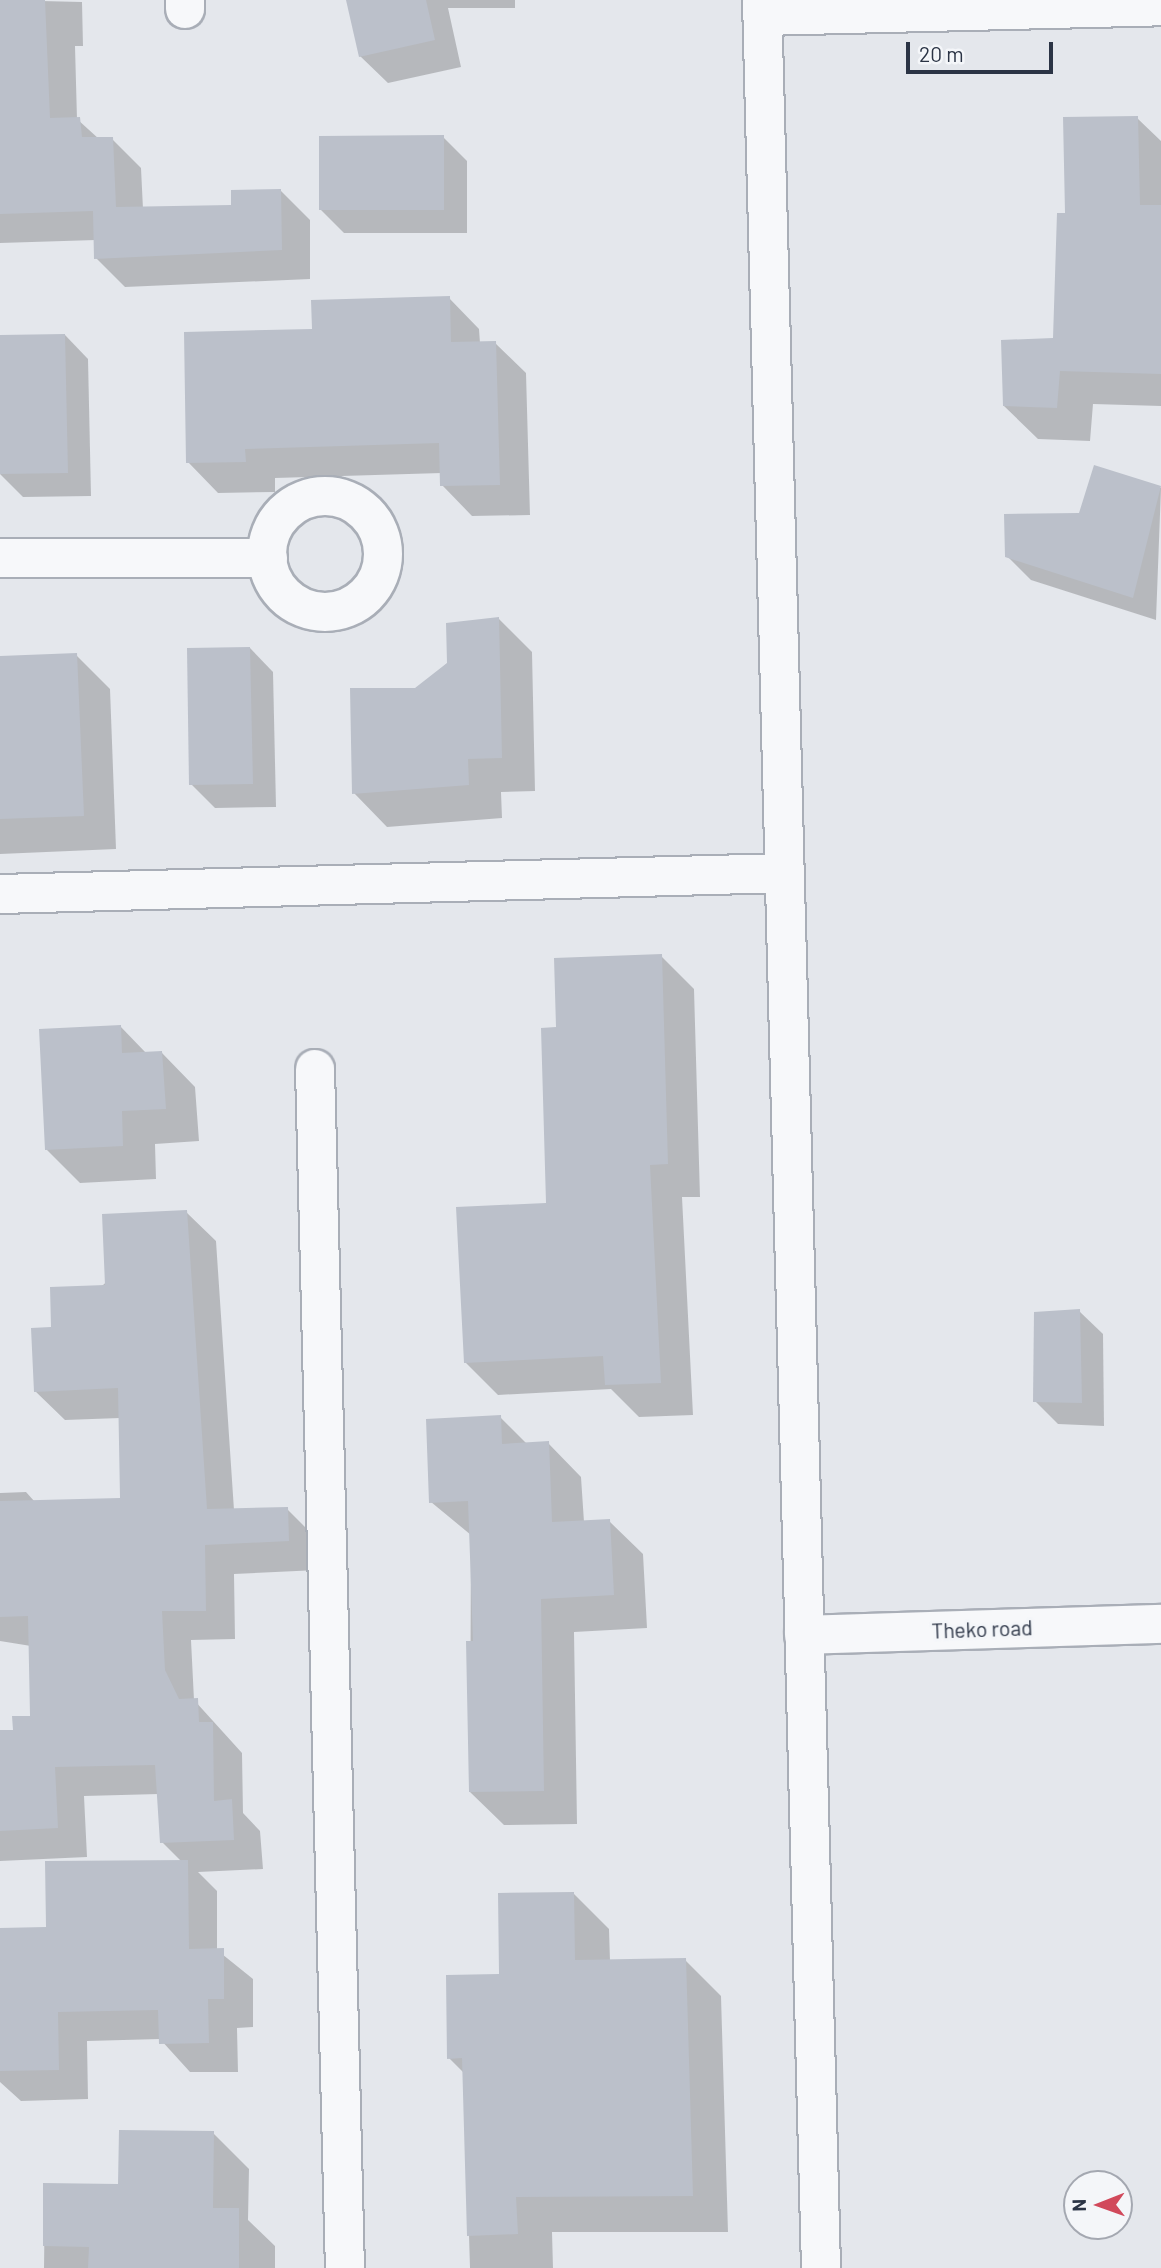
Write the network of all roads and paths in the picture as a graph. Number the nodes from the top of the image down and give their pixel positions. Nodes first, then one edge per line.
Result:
1 (1161, 6) edge
2 (762, 8) edge
3 (0, 558) edge
4 (268, 558) dead end
5 (785, 873) junction
6 (0, 894) edge
7 (316, 1069) dead end
8 (1161, 1623) edge
9 (804, 1635) junction
10 (345, 2268) edge
11 (821, 2268) edge

1 - 2 street
2 - 5 street
3 - 4 street
5 - 6 street
5 - 9 street
7 - 10 street
8 - 9 street, Theko road
9 - 11 street

